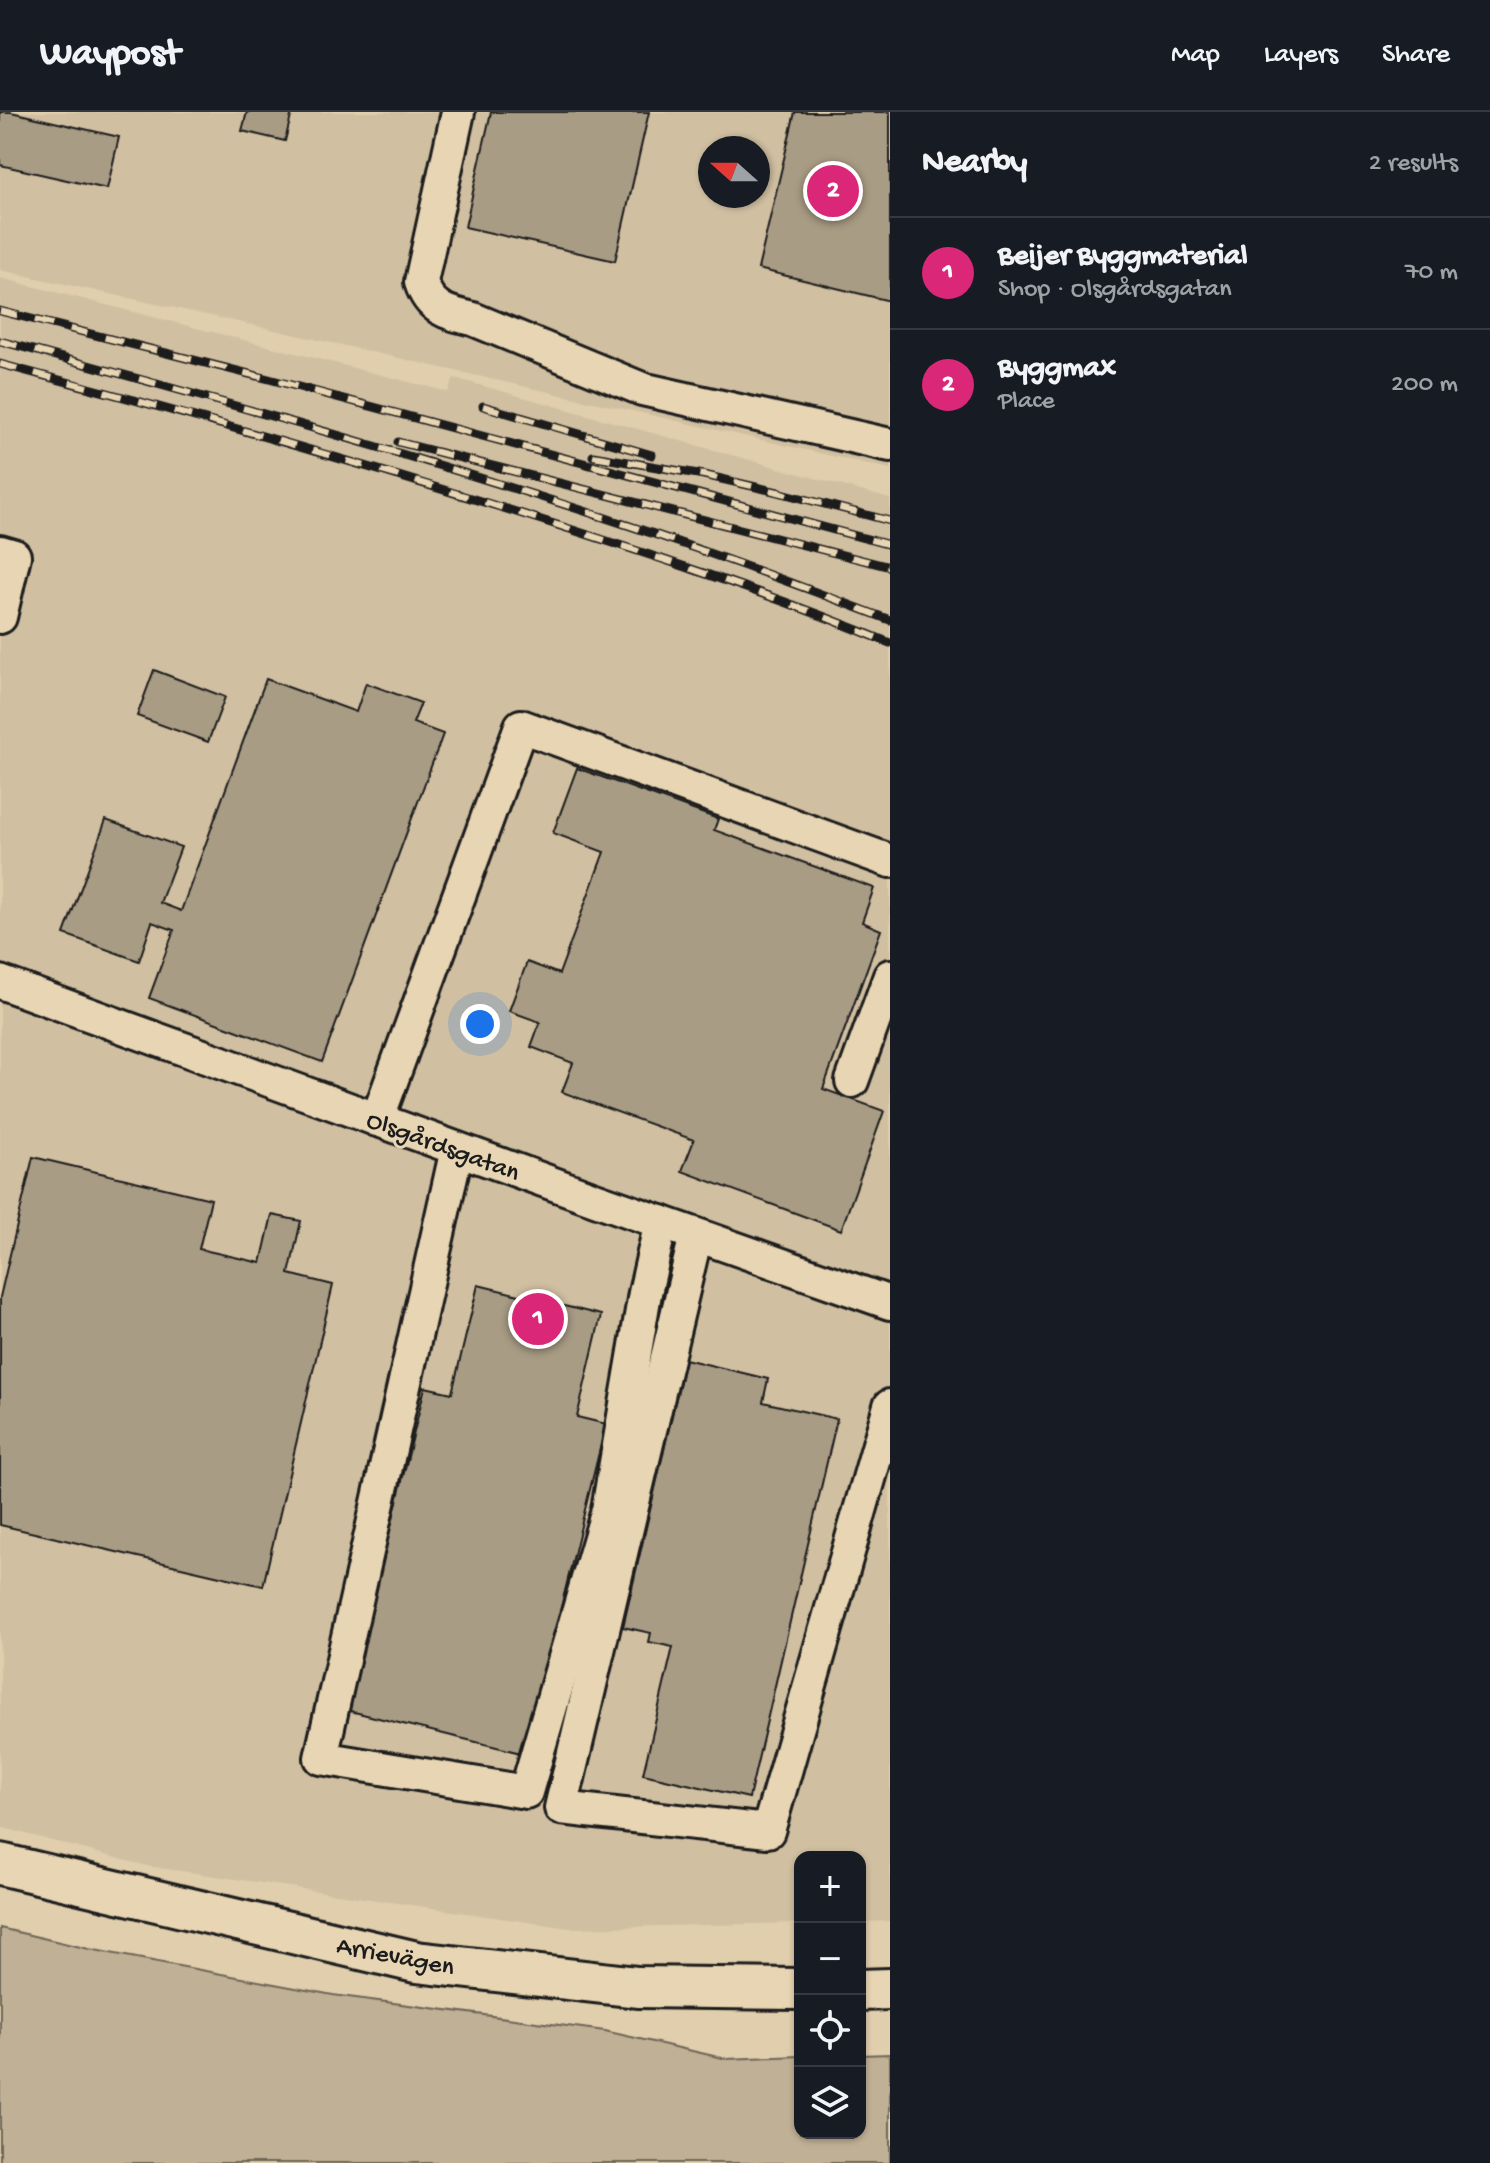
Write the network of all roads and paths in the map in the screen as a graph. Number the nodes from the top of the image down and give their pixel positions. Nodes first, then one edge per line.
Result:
1 (458, 112) edge
2 (890, 445) edge
3 (0, 552) edge
4 (0, 617) edge
5 (890, 861) edge
6 (890, 976) edge
7 (0, 982) edge
8 (852, 1081) dead end
9 (377, 1120) junction
10 (457, 1149) junction
11 (661, 1222) junction
12 (696, 1235) junction
13 (890, 1303) edge
14 (890, 1406) edge
15 (0, 1864) edge
16 (794, 1989) edge
17 (890, 1989) edge
18 (866, 1990) edge

1 - 2 street
3 - 4 street
5 - 9 street
6 - 8 street
7 - 9 street, Olsgårdsgatan
9 - 10 street, Olsgårdsgatan
10 - 11 street, Olsgårdsgatan
10 - 11 street
11 - 12 street, Olsgårdsgatan
12 - 13 street, Olsgårdsgatan
12 - 14 street
15 - 16 main road, Arrievägen
17 - 18 main road

